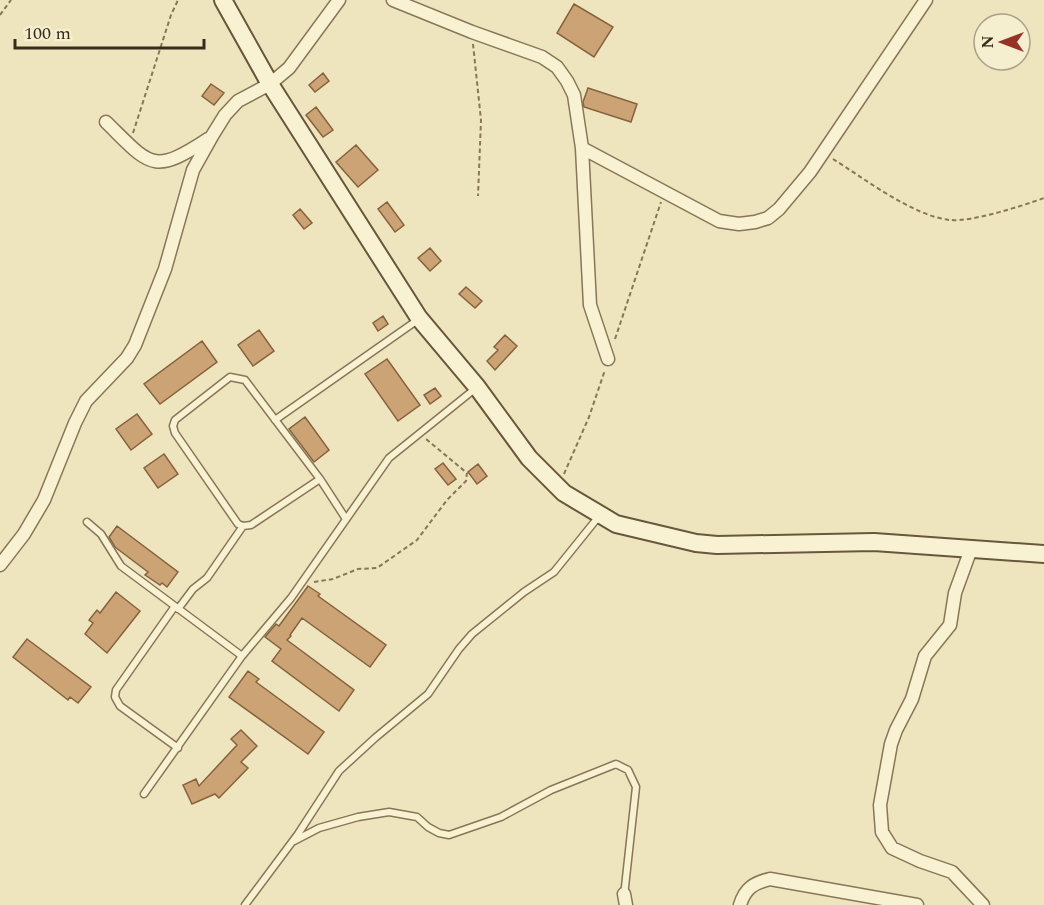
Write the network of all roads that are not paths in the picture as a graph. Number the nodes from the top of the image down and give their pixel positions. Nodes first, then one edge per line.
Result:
1 (223, 0) edge
2 (339, 0) edge
3 (393, 0) edge
4 (926, 0) edge
5 (270, 84) junction
6 (106, 122) dead end
7 (212, 136) junction
8 (582, 148) junction
9 (419, 318) junction
10 (608, 359) dead end
11 (477, 387) junction
12 (274, 420) junction
13 (320, 479) junction
14 (601, 515) junction
15 (346, 519) junction
16 (87, 522) dead end
17 (243, 526) junction
18 (971, 549) junction
19 (1044, 554) edge
20 (0, 565) edge
21 (177, 608) junction
22 (242, 656) junction
23 (178, 748) junction
24 (144, 794) dead end
25 (291, 843) junction
26 (624, 901) edge
27 (245, 905) edge
28 (740, 905) edge
29 (917, 905) edge
30 (983, 905) edge

1 - 5 street
2 - 5 street
3 - 8 street
4 - 8 street
5 - 7 street
5 - 9 street
6 - 7 street
7 - 20 street
8 - 10 street
9 - 11 street
9 - 12 lane
11 - 14 street
11 - 15 lane
12 - 13 lane
12 - 17 lane
13 - 15 lane
13 - 17 lane
14 - 18 street
14 - 25 lane
15 - 22 lane
16 - 21 lane
17 - 21 lane
18 - 19 street
18 - 30 street
21 - 22 lane
21 - 23 lane
22 - 23 lane
23 - 24 lane
25 - 26 lane
25 - 27 lane
28 - 29 street

